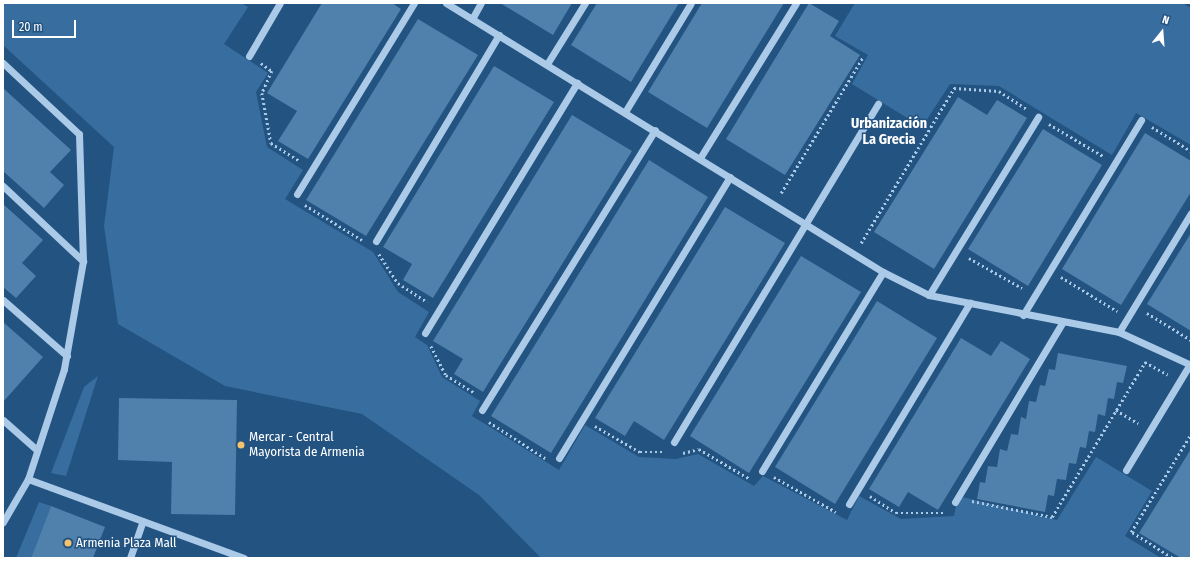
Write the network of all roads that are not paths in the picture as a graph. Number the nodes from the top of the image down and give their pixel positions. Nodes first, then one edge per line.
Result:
1 (280, 3) edge
2 (414, 3) edge
3 (446, 3) edge
4 (481, 3) edge
5 (585, 3) edge
6 (691, 3) edge
7 (796, 3) edge
8 (472, 19) junction
9 (499, 35) junction
10 (249, 56) road end
11 (3, 62) edge
12 (547, 64) junction
13 (577, 83) junction
14 (878, 104) dead end
15 (625, 112) junction
16 (1038, 117) dead end
17 (1141, 120) road end
18 (655, 130) junction
19 (700, 158) junction
20 (730, 177) junction
21 (3, 186) edge
22 (297, 194) dead end
23 (1191, 212) edge
24 (807, 225) junction
25 (376, 241) dead end
26 (82, 261) junction
27 (883, 272) junction
28 (929, 294) junction
29 (3, 300) edge
30 (970, 303) junction
31 (1023, 315) junction
32 (1062, 323) junction
33 (1118, 332) junction
34 (425, 333) road end
35 (67, 356) junction
36 (1190, 365) edge
37 (482, 410) road end
38 (3, 420) edge
39 (674, 442) dead end
40 (37, 450) junction
41 (559, 458) road end
42 (1126, 470) dead end
43 (762, 471) road end
44 (28, 479) junction
45 (956, 499) road end
46 (849, 504) road end
47 (143, 521) junction
48 (3, 522) edge
49 (130, 558) edge
50 (244, 558) edge

1 - 10 street
2 - 22 street
3 - 8 street
4 - 8 street
5 - 12 street
6 - 15 street
7 - 19 street
8 - 9 street
9 - 12 street
9 - 25 street
11 - 26 street
12 - 13 street
13 - 15 street
13 - 34 street
14 - 24 street
15 - 18 street
16 - 28 street
17 - 31 street
18 - 19 street
18 - 37 street
19 - 20 street
20 - 24 street
20 - 41 street
21 - 26 street
23 - 33 street
24 - 27 street
24 - 39 street
26 - 35 street
27 - 28 street
27 - 43 street
28 - 30 street
29 - 35 street
30 - 31 street
30 - 46 street
31 - 32 street
32 - 33 street
32 - 45 street
33 - 36 street
35 - 40 street
36 - 42 street
38 - 40 street
40 - 44 street
44 - 47 street
44 - 48 street
47 - 49 street
47 - 50 street

